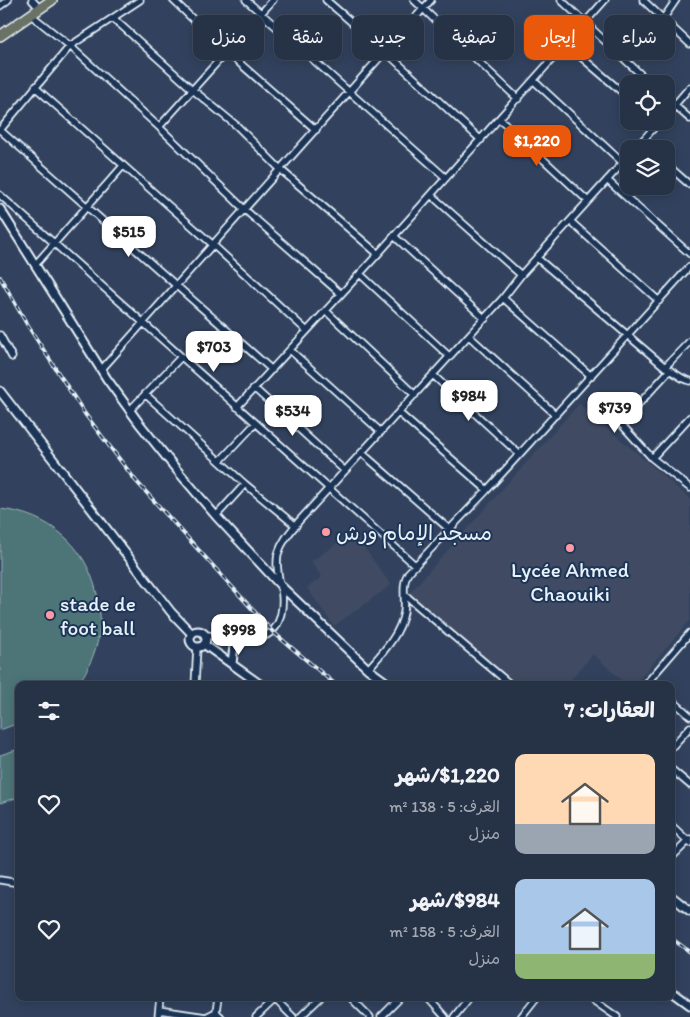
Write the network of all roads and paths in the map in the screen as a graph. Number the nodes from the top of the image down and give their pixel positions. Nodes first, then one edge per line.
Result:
1 (8, 0) edge
2 (32, 0) edge
3 (52, 0) edge
4 (140, 0) edge
5 (173, 0) edge
6 (246, 0) edge
7 (274, 0) edge
8 (326, 0) edge
9 (414, 0) edge
10 (431, 0) edge
11 (561, 0) edge
12 (605, 0) edge
13 (643, 0) edge
14 (676, 0) edge
15 (0, 6) edge
16 (40, 9) junction
17 (423, 9) junction
18 (262, 13) junction
19 (31, 15) junction
20 (418, 15) edge
21 (577, 15) edge
22 (592, 15) edge
23 (659, 15) edge
24 (666, 15) edge
25 (113, 18) junction
26 (193, 19) edge
27 (352, 23) edge
28 (675, 30) edge
29 (594, 31) edge
30 (0, 36) edge
31 (690, 44) edge
32 (70, 46) junction
33 (220, 60) edge
34 (236, 60) edge
35 (379, 60) edge
36 (395, 60) edge
37 (552, 60) edge
38 (585, 60) edge
39 (641, 75) edge
40 (534, 81) junction
41 (690, 87) edge
42 (35, 88) junction
43 (193, 90) junction
44 (620, 90) edge
45 (350, 92) junction
46 (518, 99) junction
47 (675, 105) edge
48 (675, 107) edge
49 (500, 119) junction
50 (690, 119) edge
51 (159, 127) junction
52 (0, 130) edge
53 (316, 130) junction
54 (651, 130) edge
55 (481, 140) junction
56 (643, 140) edge
57 (620, 160) edge
58 (123, 166) junction
59 (620, 166) edge
60 (280, 169) junction
61 (675, 172) edge
62 (446, 178) junction
63 (607, 180) junction
64 (690, 185) edge
65 (0, 195) edge
66 (432, 195) junction
67 (588, 201) junction
68 (87, 206) junction
69 (0, 209) edge
70 (244, 209) junction
71 (570, 221) junction
72 (394, 236) junction
73 (54, 244) junction
74 (212, 244) junction
75 (378, 254) junction
76 (690, 254) edge
77 (537, 258) junction
78 (35, 265) junction
79 (690, 266) edge
80 (360, 274) junction
81 (521, 276) junction
82 (175, 286) junction
83 (341, 294) junction
84 (503, 298) junction
85 (659, 301) junction
86 (326, 311) junction
87 (485, 318) junction
88 (142, 323) junction
89 (307, 331) junction
90 (0, 335) edge
91 (627, 335) junction
92 (469, 336) junction
93 (690, 341) edge
94 (290, 350) junction
95 (12, 357) dead end
96 (180, 357) junction
97 (450, 357) junction
98 (668, 369) junction
99 (101, 370) junction
100 (272, 370) junction
101 (433, 375) junction
102 (591, 376) junction
103 (690, 380) edge
104 (254, 388) junction
105 (0, 391) edge
106 (145, 394) junction
107 (415, 395) junction
108 (237, 407) junction
109 (130, 410) junction
110 (398, 413) junction
111 (556, 415) junction
112 (690, 417) edge
113 (255, 424) junction
114 (381, 432) junction
115 (362, 453) junction
116 (519, 454) junction
117 (652, 458) junction
118 (220, 461) junction
119 (345, 471) junction
120 (245, 484) junction
121 (689, 486) edge
122 (329, 489) junction
123 (487, 490) junction
124 (216, 516) junction
125 (296, 526) junction
126 (449, 529) junction
127 (415, 565) junction
128 (280, 586) junction
129 (405, 595) junction
130 (690, 633) edge
131 (192, 634) junction
132 (206, 635) junction
133 (238, 638) junction
134 (687, 641) edge
135 (205, 645) junction
136 (197, 648) junction
137 (232, 664) junction
138 (368, 669) junction
139 (195, 681) edge
140 (255, 681) edge
141 (384, 681) edge
142 (506, 681) edge
143 (648, 681) edge
144 (675, 703) edge
145 (690, 716) edge
146 (690, 728) edge
147 (675, 744) edge
148 (675, 772) edge
149 (690, 785) edge
150 (675, 829) edge
151 (689, 841) edge
152 (675, 854) edge
153 (0, 880) edge
154 (15, 882) edge
155 (675, 899) edge
156 (690, 911) edge
157 (675, 994) edge
158 (160, 1001) edge
159 (218, 1001) edge
160 (272, 1001) edge
161 (278, 1001) edge
162 (317, 1001) edge
163 (354, 1001) edge
164 (397, 1001) edge
165 (431, 1001) edge
166 (467, 1001) edge
167 (534, 1001) edge
168 (594, 1001) edge
169 (690, 1005) edge
170 (158, 1014) edge
171 (218, 1015) edge
172 (525, 1016) edge
173 (256, 1017) edge
174 (293, 1017) edge
175 (300, 1017) edge
176 (370, 1017) edge
177 (381, 1017) edge
178 (445, 1017) edge
179 (454, 1017) edge
180 (617, 1017) edge

1 - 15 street
2 - 16 street
3 - 16 main road
4 - 25 street
5 - 26 street
6 - 18 street
7 - 18 street
8 - 27 street
9 - 17 street
10 - 17 street
11 - 21 street
12 - 22 street
13 - 23 street
14 - 24 street
16 - 19 main road
17 - 20 street
17 - 46 street
18 - 45 street
19 - 30 main road
19 - 32 street
25 - 32 street
25 - 43 street
28 - 31 street
29 - 39 street
32 - 42 street
32 - 51 street
33 - 43 street
34 - 53 street
35 - 45 street
36 - 55 street
37 - 40 street
38 - 44 street
40 - 46 street
40 - 57 street
41 - 47 street
42 - 52 street
42 - 58 street
43 - 51 street
43 - 60 street
45 - 53 street
45 - 62 street
46 - 49 street
48 - 50 street
49 - 55 street
49 - 67 street
51 - 70 street
52 - 68 street
53 - 60 street
54 - 56 street
55 - 62 street
58 - 68 street
58 - 74 street
59 - 63 street
60 - 70 street
60 - 75 street
61 - 64 street
62 - 66 street
63 - 67 street
63 - 76 street
65 - 73 street
66 - 72 street
66 - 81 street
67 - 71 street
68 - 73 street
68 - 82 street
69 - 78 street
70 - 74 street
70 - 83 street
71 - 77 street
71 - 85 street
72 - 75 street
72 - 87 street
73 - 78 street
73 - 88 street
74 - 82 street
74 - 89 street
75 - 80 street
77 - 81 street
77 - 91 street
78 - 99 street
79 - 85 street
80 - 83 street
80 - 97 street
81 - 84 street
82 - 88 street
82 - 100 street
83 - 86 street
84 - 87 street
84 - 102 street
85 - 91 street
86 - 89 street
86 - 107 street
87 - 92 street
88 - 96 street
88 - 99 street
89 - 94 street
90 - 95 street
91 - 98 street
91 - 102 street
92 - 97 street
92 - 111 street
93 - 98 street
94 - 100 street
94 - 114 street
96 - 106 street
96 - 108 street
97 - 101 street
98 - 103 street
98 - 117 street
99 - 109 street
100 - 104 street
101 - 107 street
101 - 116 street
102 - 111 street
104 - 108 street
104 - 119 street
105 - 131 street
106 - 109 street
106 - 118 street
107 - 110 street
108 - 113 street
109 - 124 street
110 - 114 street
110 - 123 street
111 - 116 street
112 - 117 street
113 - 118 street
113 - 122 street
114 - 115 street
115 - 119 street
115 - 126 street
116 - 123 street
117 - 121 street
118 - 120 street
119 - 122 street
120 - 124 street
120 - 125 street
122 - 125 street
122 - 127 street
123 - 126 street
124 - 128 street
125 - 128 street
126 - 127 street
127 - 129 street
128 - 133 street
128 - 138 street
129 - 138 street
129 - 142 street
130 - 134 street
131 - 132 street
131 - 136 street
132 - 133 street
132 - 135 street
133 - 137 street
134 - 143 street
135 - 136 street
135 - 137 street
136 - 139 street
137 - 140 street
138 - 141 street
144 - 145 street
146 - 147 street
148 - 149 street
150 - 151 street
151 - 152 street
153 - 154 street
155 - 156 street
157 - 169 street
158 - 170 street
159 - 171 street
160 - 173 street
161 - 174 street
162 - 175 street
163 - 176 street
164 - 177 street
165 - 178 street
166 - 179 street
167 - 172 street
168 - 180 street
170 - 171 street

